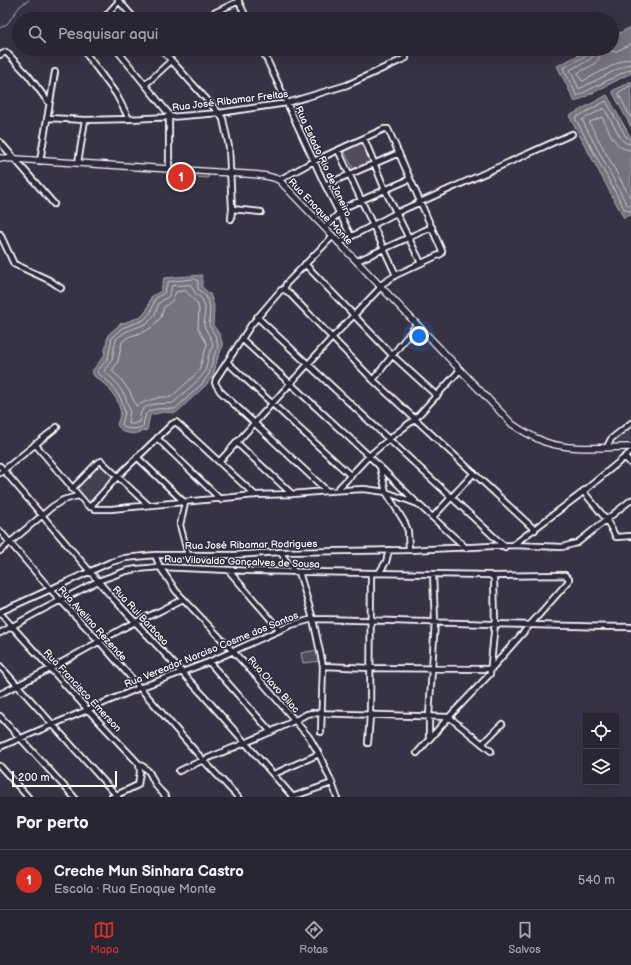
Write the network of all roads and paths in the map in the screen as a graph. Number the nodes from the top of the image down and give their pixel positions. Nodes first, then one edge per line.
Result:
1 (238, 0) edge
2 (119, 1) edge
3 (109, 12) edge
4 (129, 12) edge
5 (215, 12) edge
6 (244, 12) edge
7 (0, 55) edge
8 (88, 56) edge
9 (122, 56) edge
10 (167, 56) edge
11 (265, 56) edge
12 (406, 58) dead end
13 (171, 60) junction
14 (55, 72) dead end
15 (146, 84) junction
16 (50, 104) junction
17 (287, 104) junction
18 (219, 112) junction
19 (170, 117) junction
20 (48, 118) junction
21 (130, 119) junction
22 (85, 120) junction
23 (572, 134) dead end
24 (364, 138) junction
25 (0, 142) edge
26 (338, 150) junction
27 (399, 153) junction
28 (0, 158) edge
29 (15, 160) junction
30 (40, 161) junction
31 (314, 161) junction
32 (78, 163) junction
33 (375, 163) junction
34 (169, 168) junction
35 (230, 173) junction
36 (349, 174) junction
37 (410, 179) junction
38 (279, 180) junction
39 (325, 185) junction
40 (385, 190) junction
41 (361, 200) junction
42 (422, 202) junction
43 (54, 204) dead end
44 (232, 209) junction
45 (261, 212) dead end
46 (339, 213) junction
47 (396, 213) junction
48 (231, 219) dead end
49 (373, 226) junction
50 (432, 227) junction
51 (325, 228) junction
52 (0, 234) edge
53 (333, 236) junction
54 (351, 236) junction
55 (408, 239) junction
56 (339, 243) junction
57 (384, 250) junction
58 (357, 261) junction
59 (421, 263) junction
60 (305, 264) junction
61 (396, 275) junction
62 (380, 287) junction
63 (61, 288) dead end
64 (284, 290) junction
65 (355, 314) junction
66 (257, 317) junction
67 (417, 324) junction
68 (332, 338) junction
69 (242, 339) junction
70 (392, 355) junction
71 (227, 362) junction
72 (308, 364) junction
73 (460, 370) junction
74 (373, 380) junction
75 (290, 384) junction
76 (436, 396) junction
77 (272, 402) junction
78 (415, 419) junction
79 (254, 422) junction
80 (631, 423) edge
81 (56, 427) dead end
82 (157, 438) junction
83 (389, 439) junction
84 (236, 442) junction
85 (35, 444) junction
86 (607, 447) junction
87 (631, 447) edge
88 (631, 452) edge
89 (369, 456) junction
90 (137, 457) junction
91 (626, 457) junction
92 (218, 462) junction
93 (631, 464) edge
94 (380, 466) junction
95 (1, 470) edge
96 (474, 473) junction
97 (118, 476) junction
98 (351, 476) junction
99 (72, 489) junction
100 (336, 490) junction
101 (327, 491) junction
102 (583, 491) junction
103 (386, 492) junction
104 (292, 494) junction
105 (78, 496) junction
106 (255, 496) junction
107 (451, 497) junction
108 (221, 500) junction
109 (631, 500) edge
110 (185, 503) junction
111 (418, 504) junction
112 (148, 505) junction
113 (90, 507) junction
114 (42, 516) junction
115 (433, 517) junction
116 (606, 520) junction
117 (535, 530) junction
118 (0, 531) edge
119 (631, 536) edge
120 (10, 542) junction
121 (513, 545) junction
122 (505, 546) junction
123 (466, 548) junction
124 (390, 550) junction
125 (409, 550) junction
126 (0, 551) edge
127 (280, 552) junction
128 (155, 555) junction
129 (188, 555) junction
130 (160, 567) junction
131 (229, 571) junction
132 (91, 572) junction
133 (296, 572) junction
134 (371, 573) junction
135 (379, 573) junction
136 (433, 574) junction
137 (492, 576) junction
138 (98, 581) junction
139 (50, 589) junction
140 (183, 599) junction
141 (60, 600) junction
142 (0, 612) edge
143 (2, 619) edge
144 (313, 619) junction
145 (371, 620) junction
146 (435, 621) junction
147 (135, 622) junction
148 (495, 623) junction
149 (12, 626) junction
150 (530, 626) junction
151 (631, 627) edge
152 (280, 630) junction
153 (0, 633) edge
154 (99, 641) junction
155 (232, 651) junction
156 (208, 662) junction
157 (0, 666) edge
158 (323, 666) junction
159 (370, 668) junction
160 (50, 669) junction
161 (433, 669) junction
162 (491, 669) junction
163 (181, 672) junction
164 (17, 685) junction
165 (140, 688) junction
166 (0, 694) edge
167 (88, 710) junction
168 (322, 714) junction
169 (370, 715) junction
170 (0, 716) edge
171 (429, 716) junction
172 (449, 717) junction
173 (295, 720) junction
174 (502, 724) dead end
175 (53, 726) junction
176 (271, 732) junction
177 (321, 732) dead end
178 (21, 739) junction
179 (429, 739) junction
180 (246, 743) junction
181 (368, 743) dead end
182 (482, 744) junction
183 (0, 747) edge
184 (490, 751) dead end
185 (417, 753) dead end
186 (319, 754) junction
187 (203, 760) junction
188 (139, 764) junction
189 (0, 766) edge
190 (179, 771) dead end
191 (274, 774) junction
192 (332, 783) junction
193 (115, 796) edge
194 (28, 797) edge
195 (74, 797) edge
196 (166, 797) edge
197 (238, 797) edge
198 (293, 797) edge
199 (337, 797) edge

1 - 5 street
1 - 6 street
2 - 3 street
2 - 4 street
7 - 16 street
8 - 21 street
9 - 15 street
10 - 13 street
11 - 17 street, Rua Estado Rio de Janeiro
12 - 17 street, Rua José Ribamar Freitas
13 - 15 street
13 - 18 street
14 - 16 street
15 - 19 street
16 - 20 street
17 - 18 street, Rua José Ribamar Freitas
17 - 31 street, Rua Estado Rio de Janeiro
18 - 19 street, Rua José Ribamar Freitas
18 - 35 street
19 - 21 street, Rua José Ribamar Freitas
19 - 34 street
20 - 22 street, Rua José Ribamar Freitas
20 - 30 street
21 - 22 street, Rua José Ribamar Freitas
22 - 32 street
23 - 42 street
24 - 26 street
24 - 27 street
24 - 33 street
25 - 29 street
26 - 31 street
26 - 36 street
27 - 33 street
27 - 37 street
28 - 29 main road, Rua Enoque Monte
29 - 30 main road, Rua Enoque Monte
29 - 43 street
30 - 32 main road, Rua Enoque Monte
31 - 38 street
31 - 39 street, Rua Estado Rio de Janeiro
32 - 34 main road, Rua Enoque Monte
33 - 36 street
33 - 40 street
34 - 35 main road, Rua Enoque Monte
35 - 38 main road, Rua Enoque Monte
35 - 44 street
36 - 39 street
36 - 41 street
37 - 40 street
37 - 42 street
38 - 51 main road, Rua Enoque Monte
39 - 46 street, Rua Estado Rio de Janeiro
40 - 41 street
40 - 47 street
41 - 46 street
41 - 49 street
42 - 47 street
42 - 50 street
44 - 45 street
44 - 48 street
46 - 51 street
46 - 54 street, Rua Estado Rio de Janeiro
47 - 49 street
47 - 55 street
49 - 54 street
49 - 57 street
50 - 55 street
50 - 59 street
51 - 53 main road, Rua Enoque Monte
52 - 63 street
53 - 56 main road, Rua Enoque Monte
53 - 60 street
54 - 56 street
55 - 57 street
55 - 59 street
56 - 58 main road, Rua Enoque Monte
57 - 58 street
57 - 61 street
58 - 62 main road, Rua Enoque Monte
59 - 61 street
60 - 64 street
60 - 65 street
61 - 62 street
62 - 65 street
62 - 67 main road, Rua Enoque Monte
64 - 66 street
64 - 68 street
65 - 68 street
65 - 70 street
66 - 69 street
66 - 72 street
67 - 70 street
67 - 73 main road, Rua Enoque Monte
68 - 72 street
68 - 74 street
69 - 71 street
69 - 75 street
70 - 74 street
70 - 76 street
71 - 77 street
71 - 79 street
72 - 75 street
72 - 83 street
73 - 76 street
73 - 86 main road, Rua Enoque Monte
74 - 78 street
75 - 77 street
75 - 89 street
76 - 78 street
77 - 79 street
77 - 98 street
78 - 83 street
78 - 96 street
79 - 84 street
79 - 101 street
80 - 86 street
81 - 85 street
82 - 90 street
82 - 92 street
82 - 108 street
83 - 89 street
83 - 107 street
84 - 92 street
84 - 104 street
85 - 95 street
85 - 99 street
86 - 87 main road, Rua Enoque Monte
88 - 91 street
89 - 94 street
89 - 98 street
90 - 97 street
90 - 110 street
91 - 93 street
91 - 102 street
92 - 106 street
94 - 103 street
94 - 111 street
95 - 114 street, Rua Rui Barbosa
96 - 107 street
96 - 117 street
97 - 99 street
97 - 112 street
97 - 113 street
98 - 100 street
99 - 105 street
100 - 101 street
100 - 103 street
101 - 104 street
102 - 116 street
102 - 117 street
103 - 111 street
103 - 125 street
104 - 106 street
105 - 113 street
105 - 114 street
106 - 108 street
107 - 115 street
107 - 122 street
108 - 110 street
109 - 116 street, Rua José Ribamar Rodrigues
110 - 112 street
110 - 129 street
111 - 115 street
112 - 113 street
114 - 120 street
114 - 132 street, Rua Rui Barbosa
115 - 123 street
116 - 119 street
116 - 121 street, Rua José Ribamar Rodrigues
117 - 121 street
118 - 120 street, Rua Avelino Rezende
120 - 126 street
120 - 139 street, Rua Avelino Rezende
121 - 122 street, Rua José Ribamar Rodrigues
122 - 123 street, Rua José Ribamar Rodrigues
123 - 125 street, Rua José Ribamar Rodrigues
124 - 125 street, Rua José Ribamar Rodrigues
124 - 127 street, Rua José Ribamar Rodrigues
124 - 135 street
127 - 129 street, Rua José Ribamar Rodrigues
127 - 133 street
128 - 129 street, Rua José Ribamar Rodrigues
128 - 130 street, Rua Olavo Bilac
128 - 132 street, Rua José Ribamar Rodrigues
130 - 131 street, Rua Vilovaldo Gonçalves de Sousa
130 - 138 street, Rua Vilovaldo Gonçalves de Sousa
130 - 140 street, Rua Olavo Bilac
131 - 133 street, Rua Vilovaldo Gonçalves de Sousa
131 - 152 street
132 - 138 street, Rua Rui Barbosa
132 - 139 street, Rua José Ribamar Rodrigues
133 - 134 street, Rua Vilovaldo Gonçalves de Sousa
133 - 144 street
134 - 135 street, Rua Vilovaldo Gonçalves de Sousa
134 - 145 street
135 - 136 street, Rua Vilovaldo Gonçalves de Sousa
136 - 137 street, Rua Vilovaldo Gonçalves de Sousa
136 - 146 street
137 - 148 street
137 - 150 street, Rua Vilovaldo Gonçalves de Sousa
138 - 141 street, Rua Vilovaldo Gonçalves de Sousa
138 - 147 street, Rua Rui Barbosa
139 - 141 street, Rua Avelino Rezende
139 - 142 street, Rua José Ribamar Rodrigues
140 - 147 street
140 - 155 street, Rua Olavo Bilac
141 - 149 street, Rua Vilovaldo Gonçalves de Sousa
141 - 154 street, Rua Avelino Rezende
142 - 143 street, Rua Francisco Emerson
143 - 149 street, Rua Francisco Emerson
144 - 145 street, Rua Vereador Narciso Cosme dos Santos
144 - 152 street, Rua Vereador Narciso Cosme dos Santos
144 - 158 street
145 - 146 street, Rua Vereador Narciso Cosme dos Santos
145 - 159 street
146 - 148 street, Rua Vereador Narciso Cosme dos Santos
146 - 161 street
147 - 154 street
147 - 163 street, Rua Rui Barbosa
148 - 150 street, Rua Vereador Narciso Cosme dos Santos
148 - 162 street
149 - 153 street, Rua Vilovaldo Gonçalves de Sousa
149 - 160 street, Rua Francisco Emerson
150 - 151 street, Rua Vereador Narciso Cosme dos Santos
150 - 162 street
152 - 155 street, Rua Vereador Narciso Cosme dos Santos
154 - 160 street
154 - 165 street, Rua Avelino Rezende
155 - 156 street, Rua Vereador Narciso Cosme dos Santos
155 - 173 street, Rua Olavo Bilac
156 - 163 street, Rua Vereador Narciso Cosme dos Santos
156 - 176 street
157 - 164 street
158 - 159 street
158 - 168 street
159 - 161 street
159 - 169 street
160 - 164 street
160 - 167 street, Rua Francisco Emerson
161 - 162 street
161 - 171 street
162 - 172 street
163 - 165 street, Rua Vereador Narciso Cosme dos Santos
163 - 180 street, Rua Rui Barbosa
164 - 166 street
164 - 175 street
165 - 167 street, Rua Vereador Narciso Cosme dos Santos
165 - 187 street, Rua Avelino Rezende
167 - 175 street, Rua Vereador Narciso Cosme dos Santos
167 - 188 street, Rua Francisco Emerson
168 - 169 street
168 - 173 street
168 - 177 street
169 - 171 street
169 - 181 street
170 - 178 street
171 - 172 street
171 - 179 street
172 - 179 street
172 - 182 street
173 - 176 street
173 - 186 street, Rua Olavo Bilac
174 - 182 street
175 - 178 street, Rua Vereador Narciso Cosme dos Santos
175 - 193 street
176 - 180 street
178 - 183 street, Rua Vereador Narciso Cosme dos Santos
178 - 195 street
179 - 185 street
180 - 187 street
180 - 191 street, Rua Rui Barbosa
182 - 184 street
186 - 191 street
186 - 192 street, Rua Olavo Bilac
187 - 190 street
187 - 197 street, Rua Avelino Rezende
188 - 193 street
188 - 196 street, Rua Francisco Emerson
189 - 194 street
191 - 198 street, Rua Rui Barbosa
192 - 198 street
192 - 199 street, Rua Olavo Bilac

